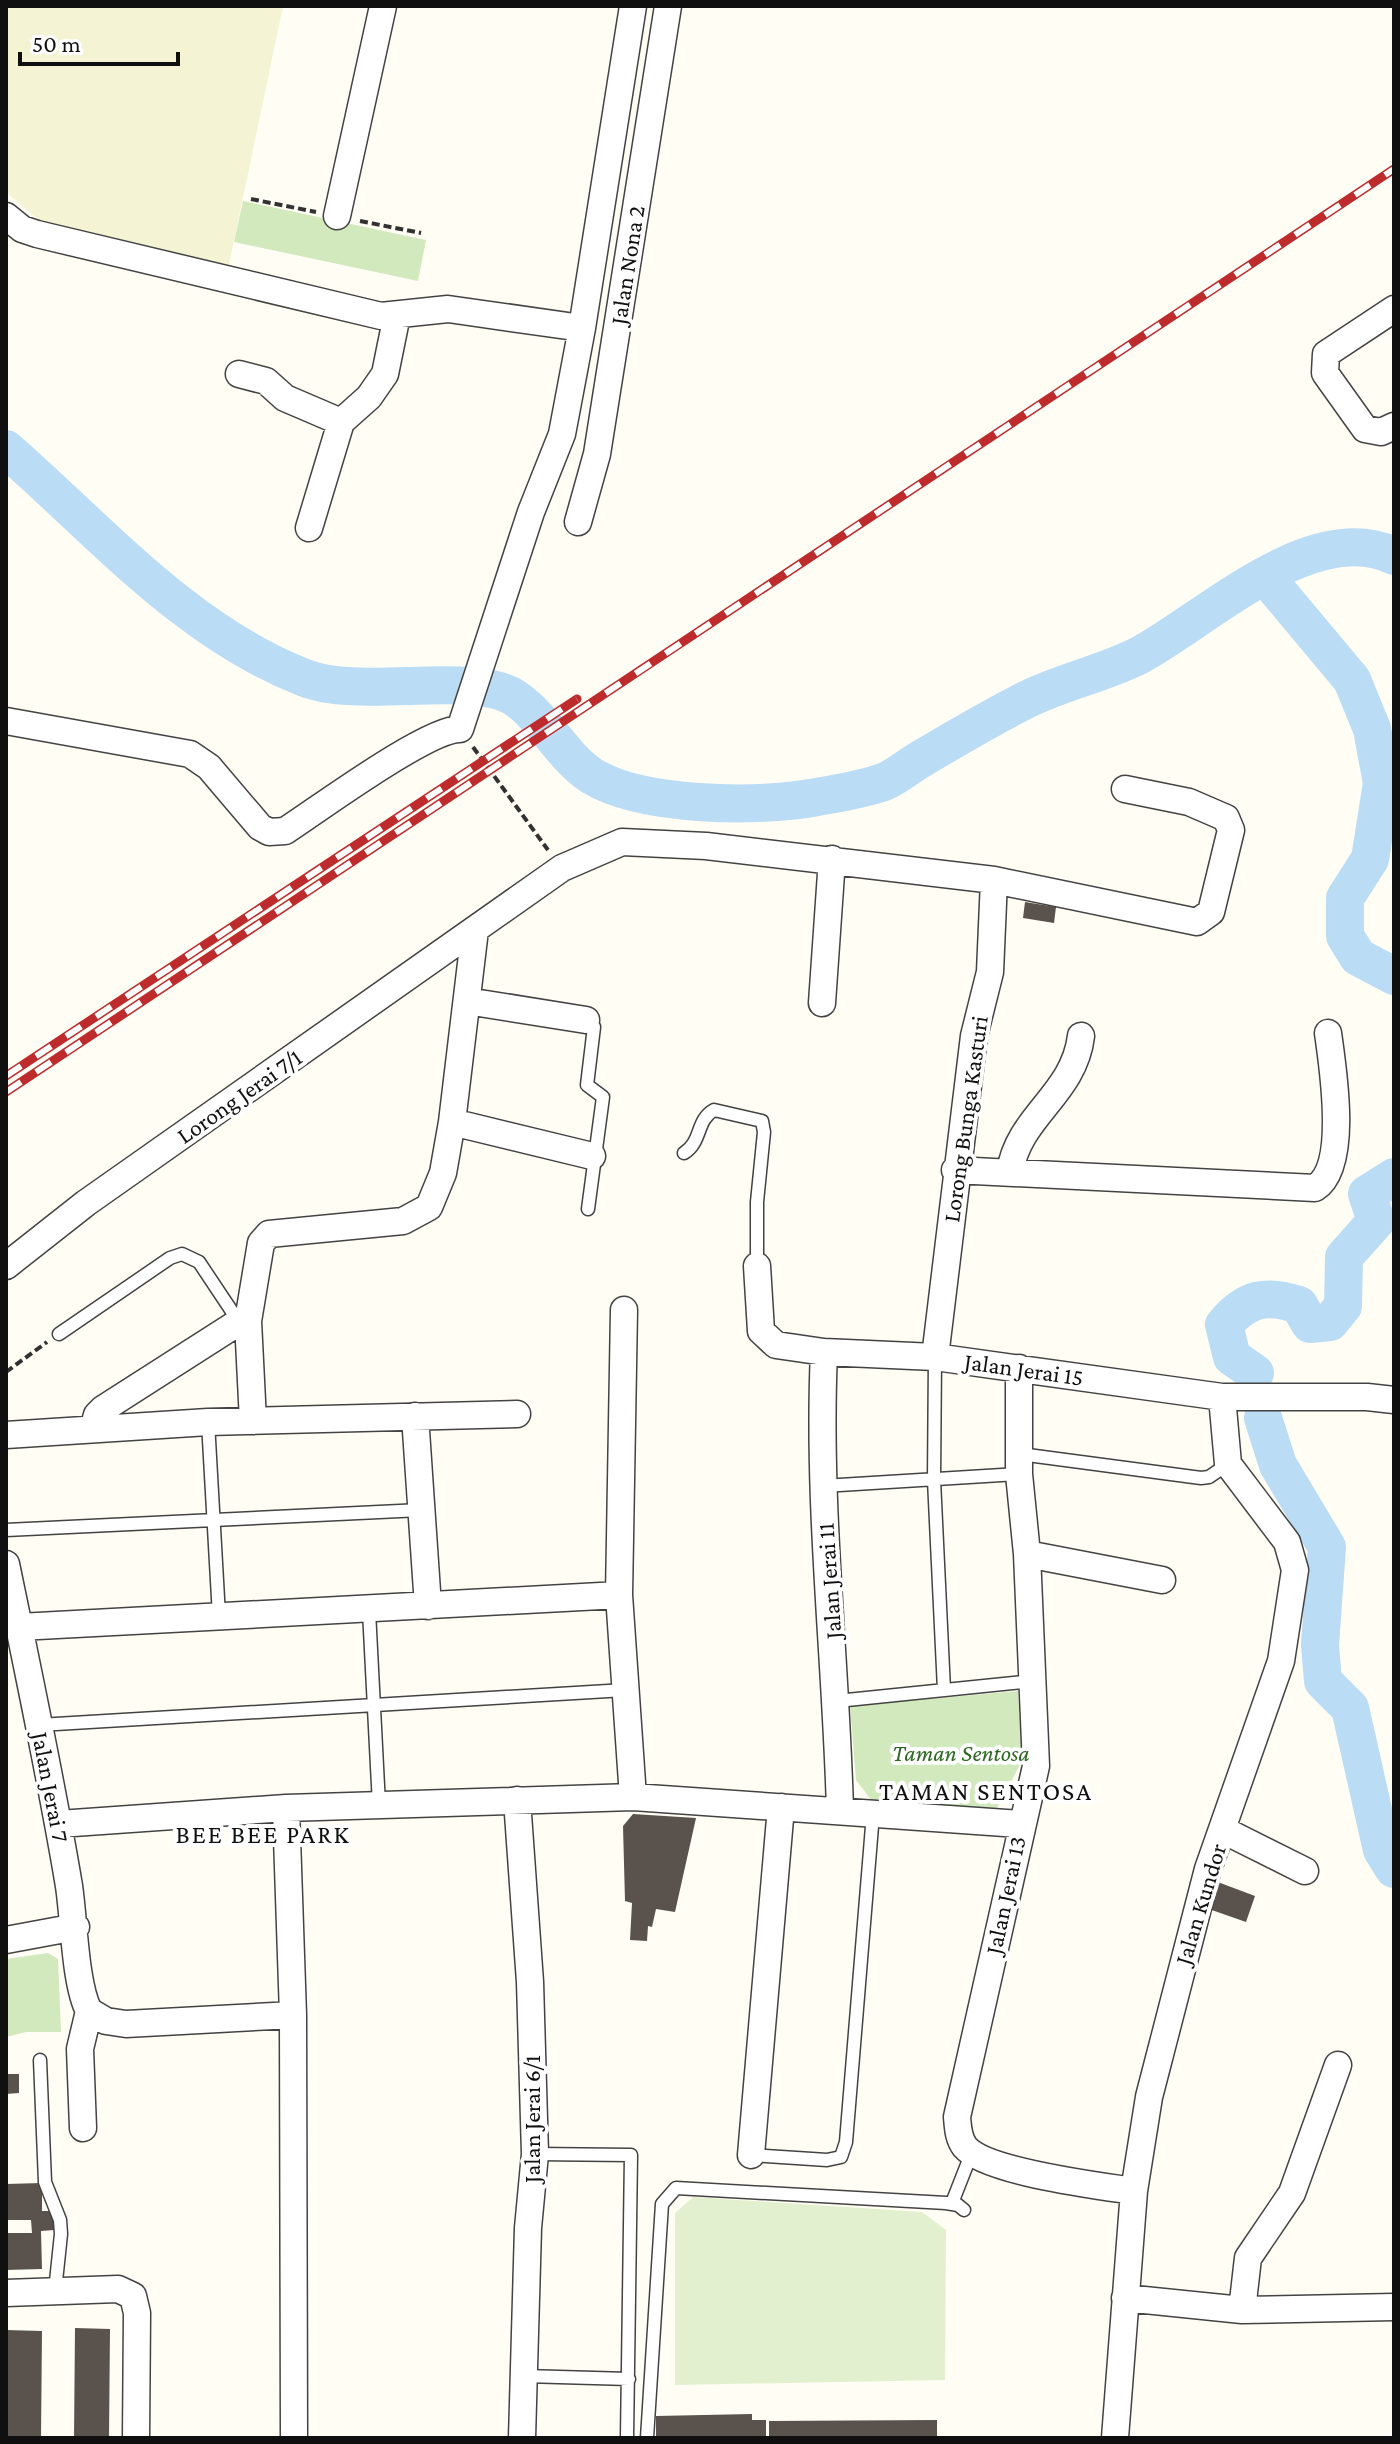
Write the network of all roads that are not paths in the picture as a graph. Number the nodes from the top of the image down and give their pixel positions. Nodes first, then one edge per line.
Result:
1 (383, 6) edge
2 (633, 6) edge
3 (668, 6) edge
4 (6, 216) edge
5 (337, 216) dead end
6 (1394, 309) edge
7 (397, 315) junction
8 (582, 328) junction
9 (239, 374) dead end
10 (341, 422) junction
11 (1394, 426) edge
12 (578, 522) dead end
13 (309, 528) dead end
14 (6, 721) edge
15 (1125, 789) dead end
16 (832, 859) junction
17 (994, 880) junction
18 (475, 930) junction
19 (467, 1001) junction
20 (822, 1003) dead end
21 (586, 1020) joint
22 (1328, 1033) dead end
23 (1081, 1036) dead end
24 (452, 1122) junction
25 (684, 1153) dead end
26 (592, 1156) junction
27 (955, 1170) junction
28 (1010, 1172) junction
29 (588, 1209) dead end
30 (6, 1266) edge
31 (757, 1266) joint
32 (624, 1310) dead end
33 (244, 1321) junction
34 (59, 1334) road end
35 (824, 1352) junction
36 (935, 1357) junction
37 (1019, 1368) junction
38 (1392, 1394) edge
39 (1222, 1397) junction
40 (517, 1414) dead end
41 (415, 1416) junction
42 (253, 1421) junction
43 (208, 1422) junction
44 (93, 1429) junction
45 (6, 1435) edge
46 (1020, 1464) junction
47 (1228, 1464) junction
48 (934, 1480) junction
49 (822, 1486) junction
50 (421, 1510) junction
51 (214, 1521) junction
52 (6, 1530) edge
53 (1027, 1554) junction
54 (6, 1564) edge
55 (1162, 1580) dead end
56 (619, 1595) junction
57 (428, 1606) junction
58 (369, 1611) junction
59 (219, 1616) junction
60 (12, 1628) edge
61 (1033, 1681) junction
62 (625, 1690) junction
63 (944, 1690) junction
64 (837, 1701) junction
65 (374, 1705) junction
66 (39, 1725) junction
67 (633, 1797) junction
68 (517, 1800) junction
69 (379, 1805) junction
70 (781, 1807) junction
71 (286, 1808) junction
72 (840, 1811) junction
73 (873, 1814) junction
74 (59, 1824) junction
75 (1020, 1824) junction
76 (1223, 1830) junction
77 (1305, 1871) dead end
78 (76, 1927) junction
79 (6, 1940) edge
80 (89, 2011) junction
81 (293, 2015) junction
82 (40, 2060) dead end
83 (1338, 2065) dead end
84 (83, 2128) dead end
85 (972, 2152) junction
86 (535, 2154) junction
87 (751, 2155) joint
88 (1134, 2191) junction
89 (952, 2203) junction
90 (964, 2210) dead end
91 (55, 2291) junction
92 (6, 2293) edge
93 (1125, 2298) junction
94 (1394, 2307) edge
95 (1242, 2310) junction
96 (524, 2376) junction
97 (629, 2379) junction
98 (136, 2438) edge
99 (294, 2438) edge
100 (522, 2438) edge
101 (627, 2438) edge
102 (647, 2438) edge
103 (1115, 2438) edge

1 - 5 street
2 - 8 street
3 - 12 street, Jalan Nona 2
4 - 7 street
6 - 11 street
7 - 8 street
7 - 10 street
8 - 14 street
9 - 10 street
10 - 13 street
15 - 17 street, Lorong Jerai 7/1
16 - 17 street, Lorong Jerai 7/1
16 - 18 street, Lorong Jerai 7/1
16 - 20 street
17 - 27 street, Lorong Bunga Kasturi
18 - 19 street
18 - 30 street, Lorong Jerai 7/1
19 - 21 street
19 - 24 street
21 - 26 lane
22 - 28 street
23 - 28 street
24 - 26 street
24 - 33 street
25 - 31 lane
26 - 29 lane
27 - 28 street
27 - 36 street, Lorong Bunga Kasturi
31 - 35 street, Jalan Jerai 15
32 - 56 street
33 - 34 lane
33 - 42 street
33 - 44 street
35 - 36 street, Jalan Jerai 15
35 - 49 street, Jalan Jerai 11
36 - 37 street, Jalan Jerai 15
36 - 48 lane
37 - 39 street, Jalan Jerai 15
37 - 46 street, Jalan Jerai 13
38 - 39 street, Jalan Jerai 15
39 - 47 street
40 - 41 street
41 - 42 street
41 - 50 street
42 - 43 street
43 - 44 street
43 - 51 lane
44 - 45 street
46 - 47 lane
46 - 48 lane
46 - 53 street, Jalan Jerai 13
47 - 76 street, Jalan Kundor
48 - 49 lane
48 - 63 lane
49 - 64 street, Jalan Jerai 11
50 - 51 lane
50 - 57 street
51 - 52 lane
51 - 59 lane
53 - 55 street
53 - 61 street, Jalan Jerai 13
54 - 60 street, Jalan Jerai 7
56 - 57 street
56 - 62 street
57 - 58 street
58 - 59 street
58 - 65 lane
59 - 60 street
60 - 66 street, Jalan Jerai 7
61 - 63 lane
61 - 75 street, Jalan Jerai 13
62 - 65 lane
62 - 67 street
63 - 64 lane
64 - 72 street, Jalan Jerai 11
65 - 66 lane
65 - 69 lane
66 - 74 street, Jalan Jerai 7
67 - 68 street
67 - 70 street
68 - 69 street
68 - 86 street, Jalan Jerai 6/1
69 - 71 street
70 - 72 street
70 - 87 street
71 - 74 street
71 - 81 street
72 - 73 street
73 - 75 street
73 - 87 lane
74 - 78 street, Jalan Jerai 7
75 - 85 street, Jalan Jerai 13
76 - 77 street
76 - 88 street, Jalan Kundor
78 - 79 street
78 - 80 street, Jalan Jerai 7
80 - 81 street
80 - 84 street
81 - 99 street
82 - 91 lane
83 - 95 street
85 - 88 street
85 - 89 lane
86 - 96 street, Jalan Jerai 6/1
86 - 97 lane
88 - 93 street, Jalan Kundor
89 - 90 lane
89 - 102 lane
91 - 92 street
91 - 98 street
93 - 95 street
93 - 103 street, Jalan Kundor
94 - 95 street
96 - 97 lane
96 - 100 street, Jalan Jerai 6/1
97 - 101 lane

